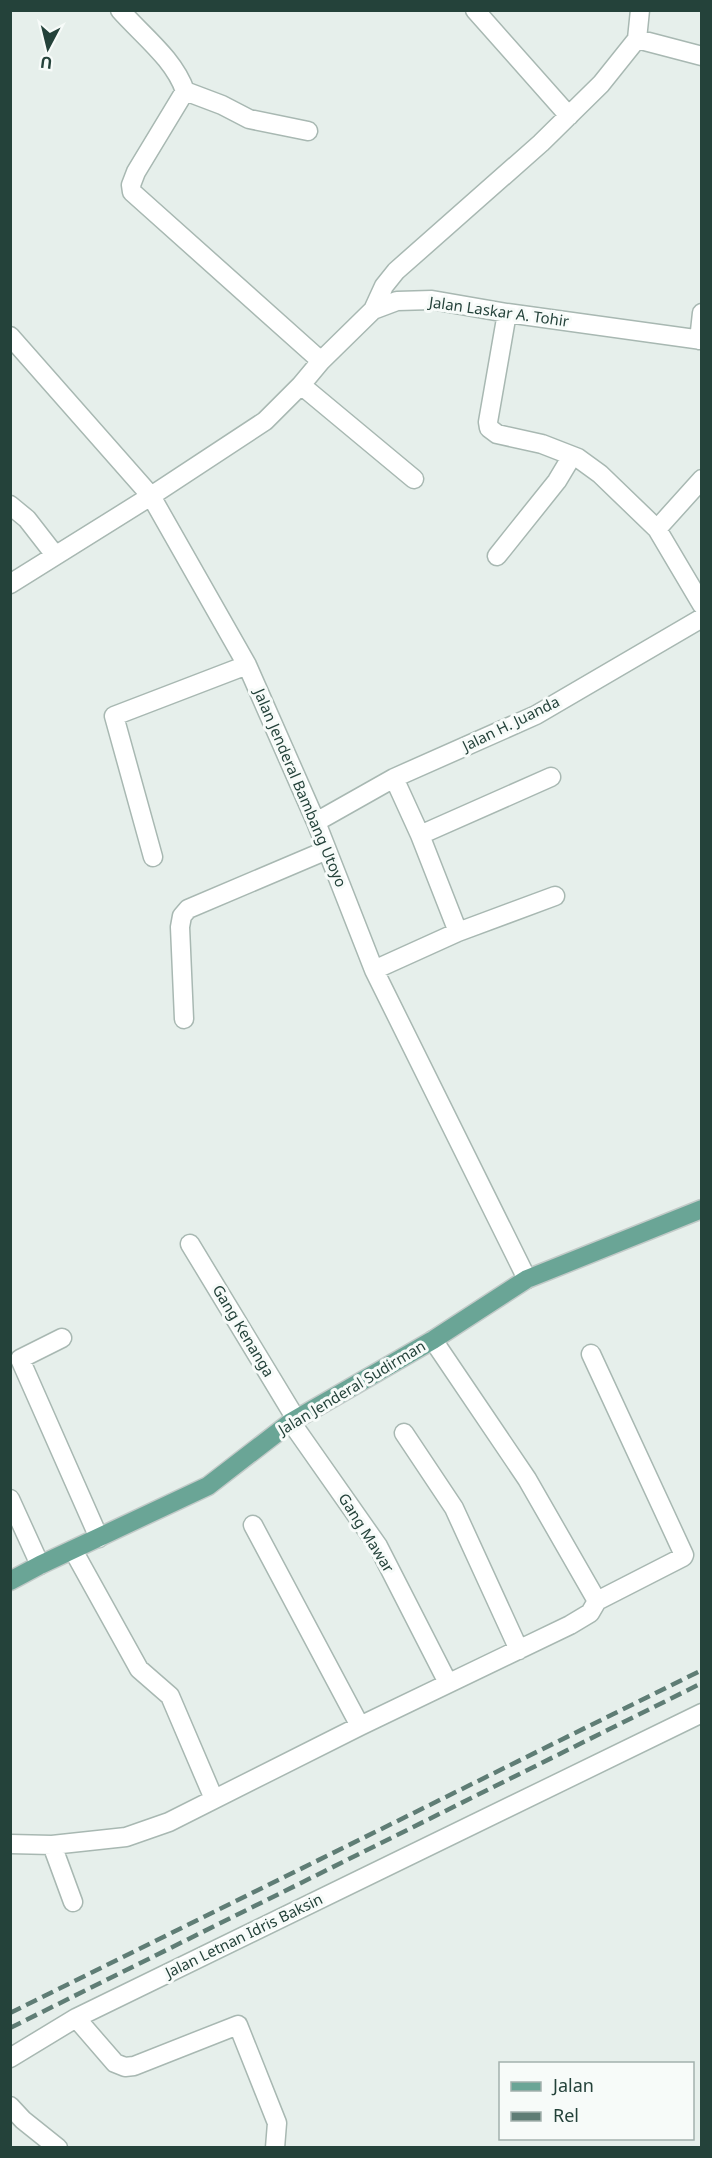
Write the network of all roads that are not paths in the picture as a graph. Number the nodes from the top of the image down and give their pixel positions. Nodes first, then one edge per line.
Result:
1 (120, 10) edge
2 (475, 10) edge
3 (640, 10) edge
4 (638, 39) junction
5 (702, 56) edge
6 (185, 91) junction
7 (569, 116) junction
8 (308, 131) dead end
9 (373, 310) junction
10 (507, 313) junction
11 (702, 313) edge
12 (10, 336) edge
13 (700, 340) edge
14 (321, 361) junction
15 (301, 385) junction
16 (572, 456) junction
17 (414, 479) dead end
18 (702, 479) edge
19 (151, 496) junction
20 (10, 506) edge
21 (657, 529) junction
22 (55, 555) junction
23 (497, 556) dead end
24 (10, 584) edge
25 (702, 605) edge
26 (702, 618) edge
27 (248, 665) junction
28 (551, 777) dead end
29 (394, 778) junction
30 (316, 822) junction
31 (420, 835) junction
32 (327, 850) junction
33 (153, 857) dead end
34 (555, 896) dead end
35 (458, 932) junction
36 (374, 970) junction
37 (184, 1020) dead end
38 (702, 1209) edge
39 (190, 1244) dead end
40 (527, 1279) junction
41 (62, 1338) dead end
42 (433, 1340) junction
43 (591, 1354) dead end
44 (15, 1359) edge
45 (293, 1420) junction
46 (405, 1434) dead end
47 (10, 1499) edge
48 (253, 1525) dead end
49 (99, 1538) junction
50 (73, 1550) junction
51 (40, 1565) junction
52 (10, 1581) edge
53 (597, 1601) junction
54 (519, 1650) junction
55 (448, 1683) junction
56 (702, 1713) edge
57 (360, 1726) junction
58 (214, 1799) junction
59 (10, 1844) edge
60 (52, 1845) junction
61 (73, 1902) dead end
62 (76, 2018) junction
63 (10, 2058) edge
64 (10, 2106) edge
65 (36, 2141) edge
66 (58, 2148) edge
67 (275, 2148) edge

1 - 6 street
2 - 7 street
3 - 4 street
4 - 5 street
4 - 7 street
6 - 8 street
6 - 14 street
7 - 9 street
9 - 10 street, Jalan Laskar A. Tohir
9 - 14 street, Jalan Laskar A. Tohir
10 - 13 street, Jalan Laskar A. Tohir
10 - 16 street
11 - 13 street
12 - 19 street, Jalan Jenderal Bambang Utoyo
14 - 15 street, Jalan Laskar A. Tohir
15 - 17 street
15 - 19 street, Jalan Laskar A. Tohir
16 - 21 street
16 - 23 street
18 - 21 street
19 - 22 street, Jalan Laskar A. Tohir
19 - 27 street, Jalan Jenderal Bambang Utoyo
20 - 22 street
21 - 25 street
22 - 24 street, Jalan Laskar A. Tohir
26 - 29 street, Jalan H. Juanda
27 - 30 street, Jalan Jenderal Bambang Utoyo
27 - 33 street
28 - 31 street
29 - 30 street, Jalan H. Juanda
29 - 31 street
30 - 32 street, Jalan Jenderal Bambang Utoyo
31 - 35 street
32 - 36 street, Jalan Jenderal Bambang Utoyo
32 - 37 street
34 - 35 street
35 - 36 street
36 - 40 street, Jalan Jenderal Bambang Utoyo
38 - 40 main road, Jalan Jenderal Sudirman
39 - 45 street, Gang Kenanga
40 - 42 main road, Jalan Jenderal Sudirman
41 - 44 street
42 - 45 main road, Jalan Jenderal Sudirman
42 - 53 street
43 - 53 street
44 - 49 street
45 - 49 main road, Jalan Jenderal Sudirman
45 - 55 street, Gang Mawar
46 - 54 street
47 - 51 street
48 - 57 street
49 - 50 main road, Jalan Jenderal Sudirman
50 - 51 main road, Jalan Jenderal Sudirman
50 - 58 street
51 - 52 main road, Jalan Jenderal Sudirman
53 - 54 street
54 - 55 street
55 - 57 street
56 - 62 street, Jalan Letnan Idris Baksin
57 - 58 street
58 - 60 street
59 - 60 street
60 - 61 street
62 - 63 street, Jalan Letnan Idris Baksin
62 - 67 street
64 - 65 street
65 - 66 street

